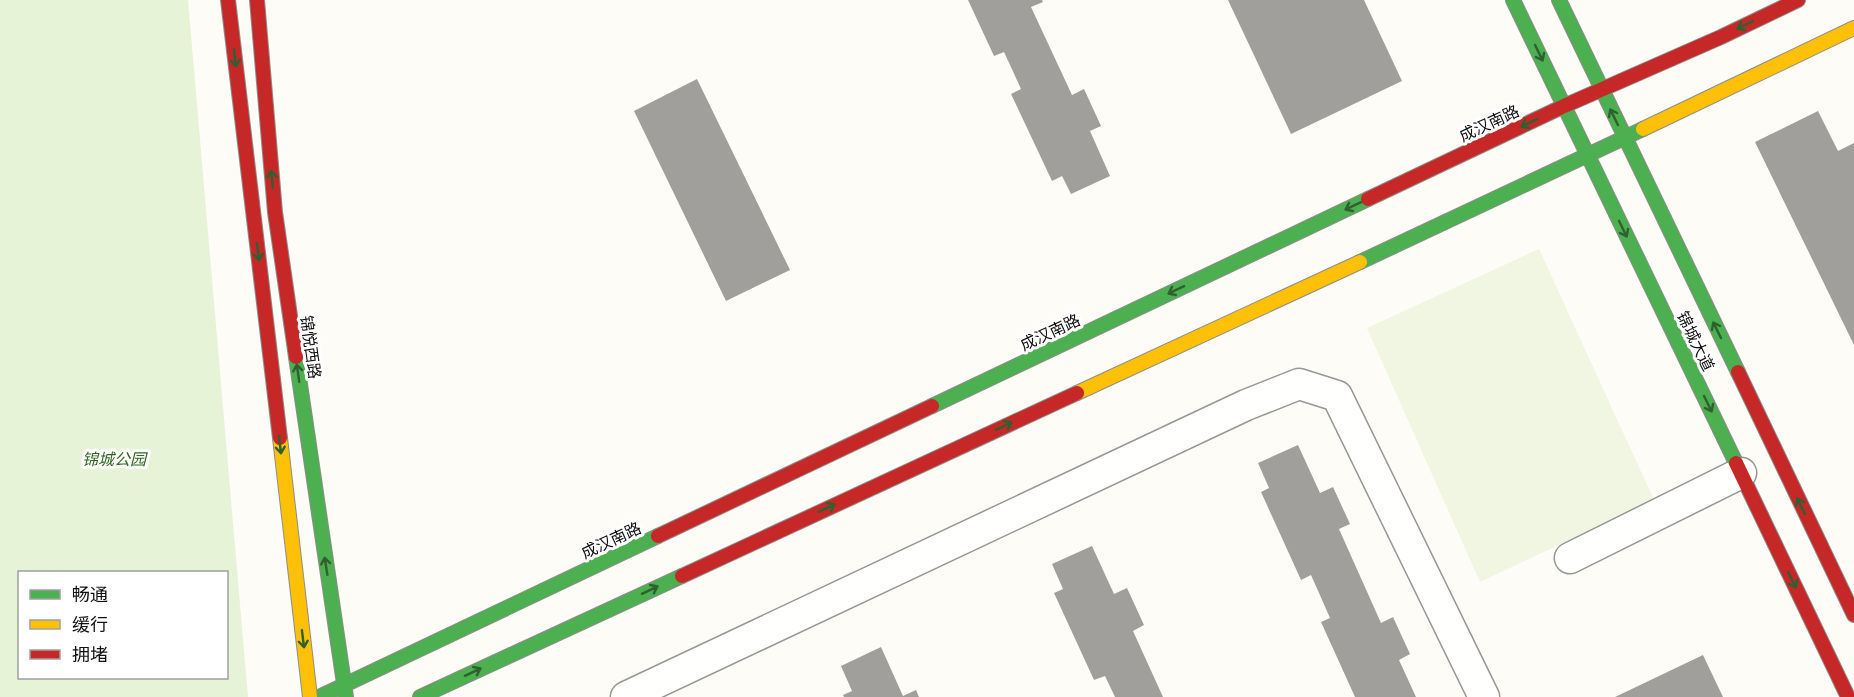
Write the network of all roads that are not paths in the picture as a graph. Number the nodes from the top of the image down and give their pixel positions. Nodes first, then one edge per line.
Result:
1 (228, 0) edge
2 (257, 0) edge
3 (1513, 0) edge
4 (1559, 0) edge
5 (1798, 0) edge
6 (1854, 28) edge
7 (1601, 90) junction
8 (1564, 106) junction
9 (1625, 138) junction
10 (1588, 156) junction
11 (1741, 473) junction
12 (1570, 558) dead end
13 (1854, 615) edge
14 (345, 691) edge
15 (310, 697) edge
16 (319, 697) edge
17 (420, 697) edge
18 (626, 697) edge
19 (1484, 697) edge
20 (1848, 697) edge

1 -> 15 main road
14 -> 2 main road, 锦悦西路
3 -> 8 main road, 锦城大道
4 - 7 main road, 锦城大道
5 -> 7 main road, 成汉南路
6 - 9 main road
7 - 8 main road, 成汉南路
9 -> 7 main road, 锦城大道
8 - 10 main road, 锦城大道
8 -> 14 main road, 成汉南路
9 - 10 main road
13 -> 9 main road, 锦城大道
10 -> 11 main road, 锦城大道
17 -> 10 main road
11 - 12 street
11 -> 20 main road, 锦城大道
14 - 16 main road, 成汉南路
18 - 19 street

